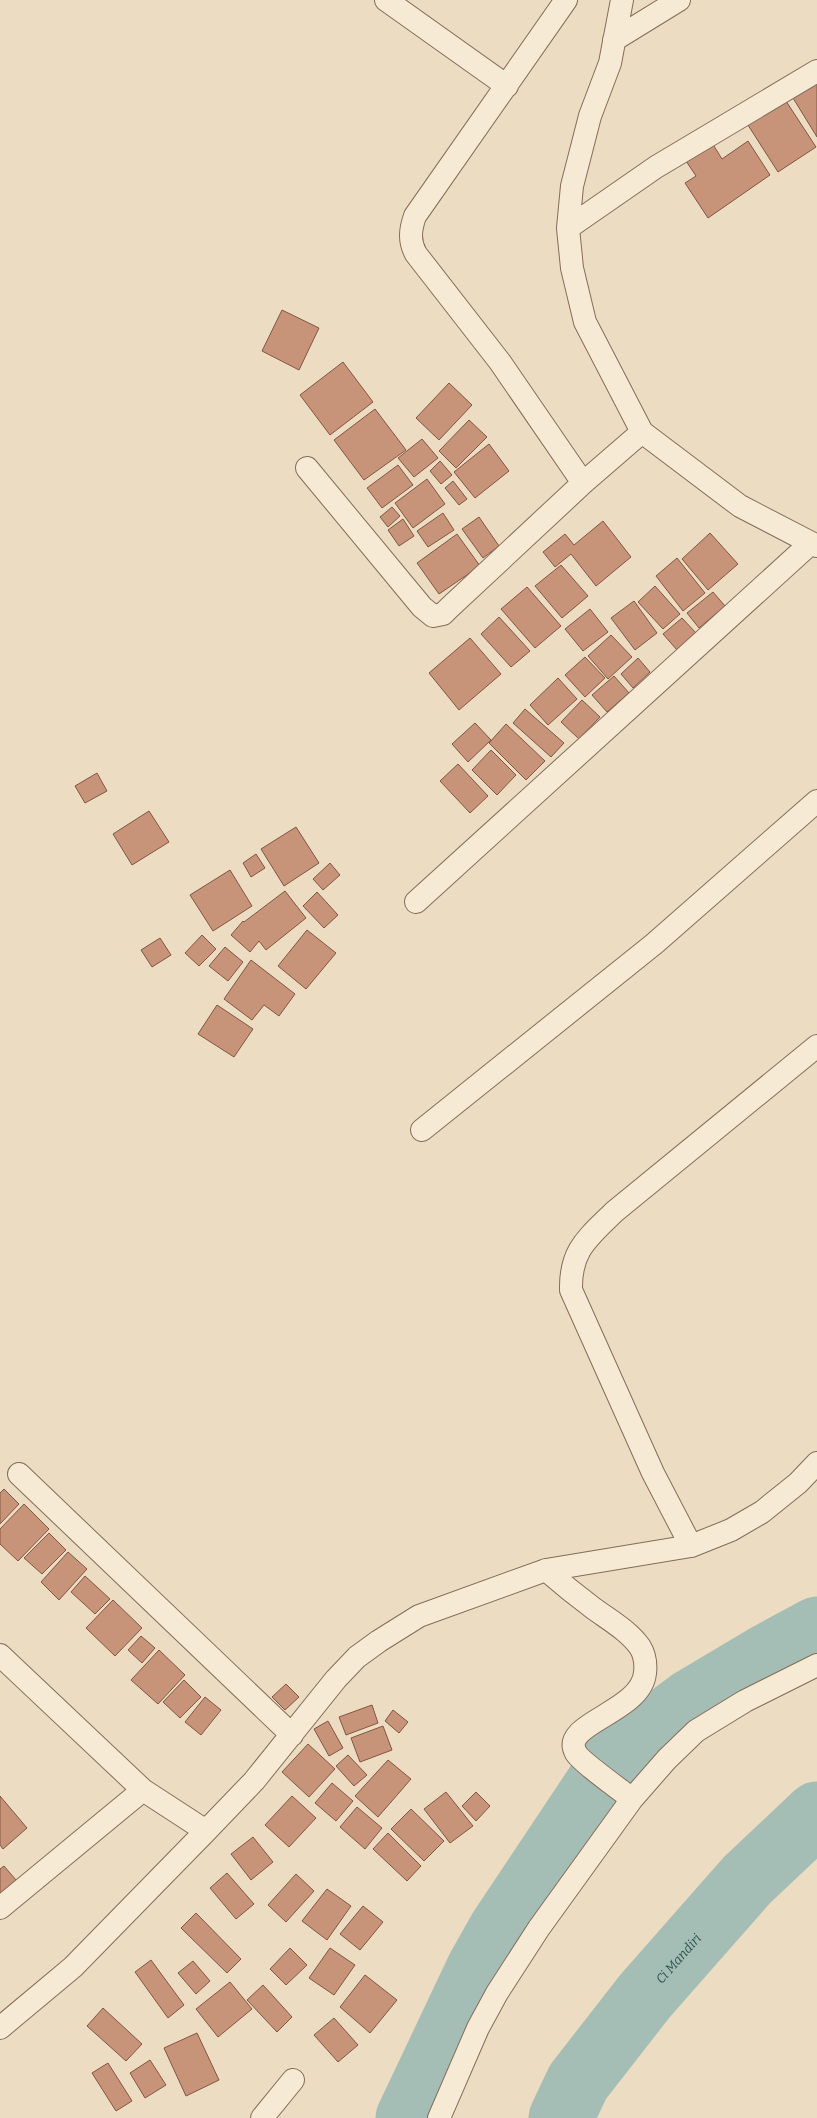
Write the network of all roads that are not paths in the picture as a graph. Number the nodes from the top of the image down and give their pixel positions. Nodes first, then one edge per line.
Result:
1 (386, 0) edge
2 (566, 0) edge
3 (622, 0) edge
4 (679, 0) edge
5 (614, 40) junction
6 (817, 71) edge
7 (507, 86) junction
8 (568, 228) junction
9 (642, 432) junction
10 (307, 468) dead end
11 (582, 483) junction
12 (814, 545) edge
13 (817, 801) edge
14 (416, 902) dead end
15 (817, 1046) edge
16 (422, 1130) dead end
17 (817, 1462) edge
18 (19, 1474) dead end
19 (691, 1546) junction
20 (546, 1570) junction
21 (0, 1655) edge
22 (817, 1665) edge
23 (292, 1735) junction
24 (143, 1790) junction
25 (632, 1799) junction
26 (206, 1831) junction
27 (0, 1908) edge
28 (0, 2028) edge
29 (293, 2080) dead end
30 (262, 2118) edge
31 (439, 2118) edge

1 - 7 street
2 - 7 street
3 - 5 street
4 - 5 street
5 - 8 street
6 - 8 street
7 - 11 street
8 - 9 street
9 - 11 street
9 - 12 street
10 - 11 street
12 - 14 street
13 - 16 street
15 - 19 street
17 - 19 street
18 - 23 street
19 - 20 street
20 - 23 street
20 - 25 street
21 - 24 street
22 - 25 street
23 - 26 street
24 - 26 street
24 - 27 street
25 - 31 street
26 - 28 street
29 - 30 street

